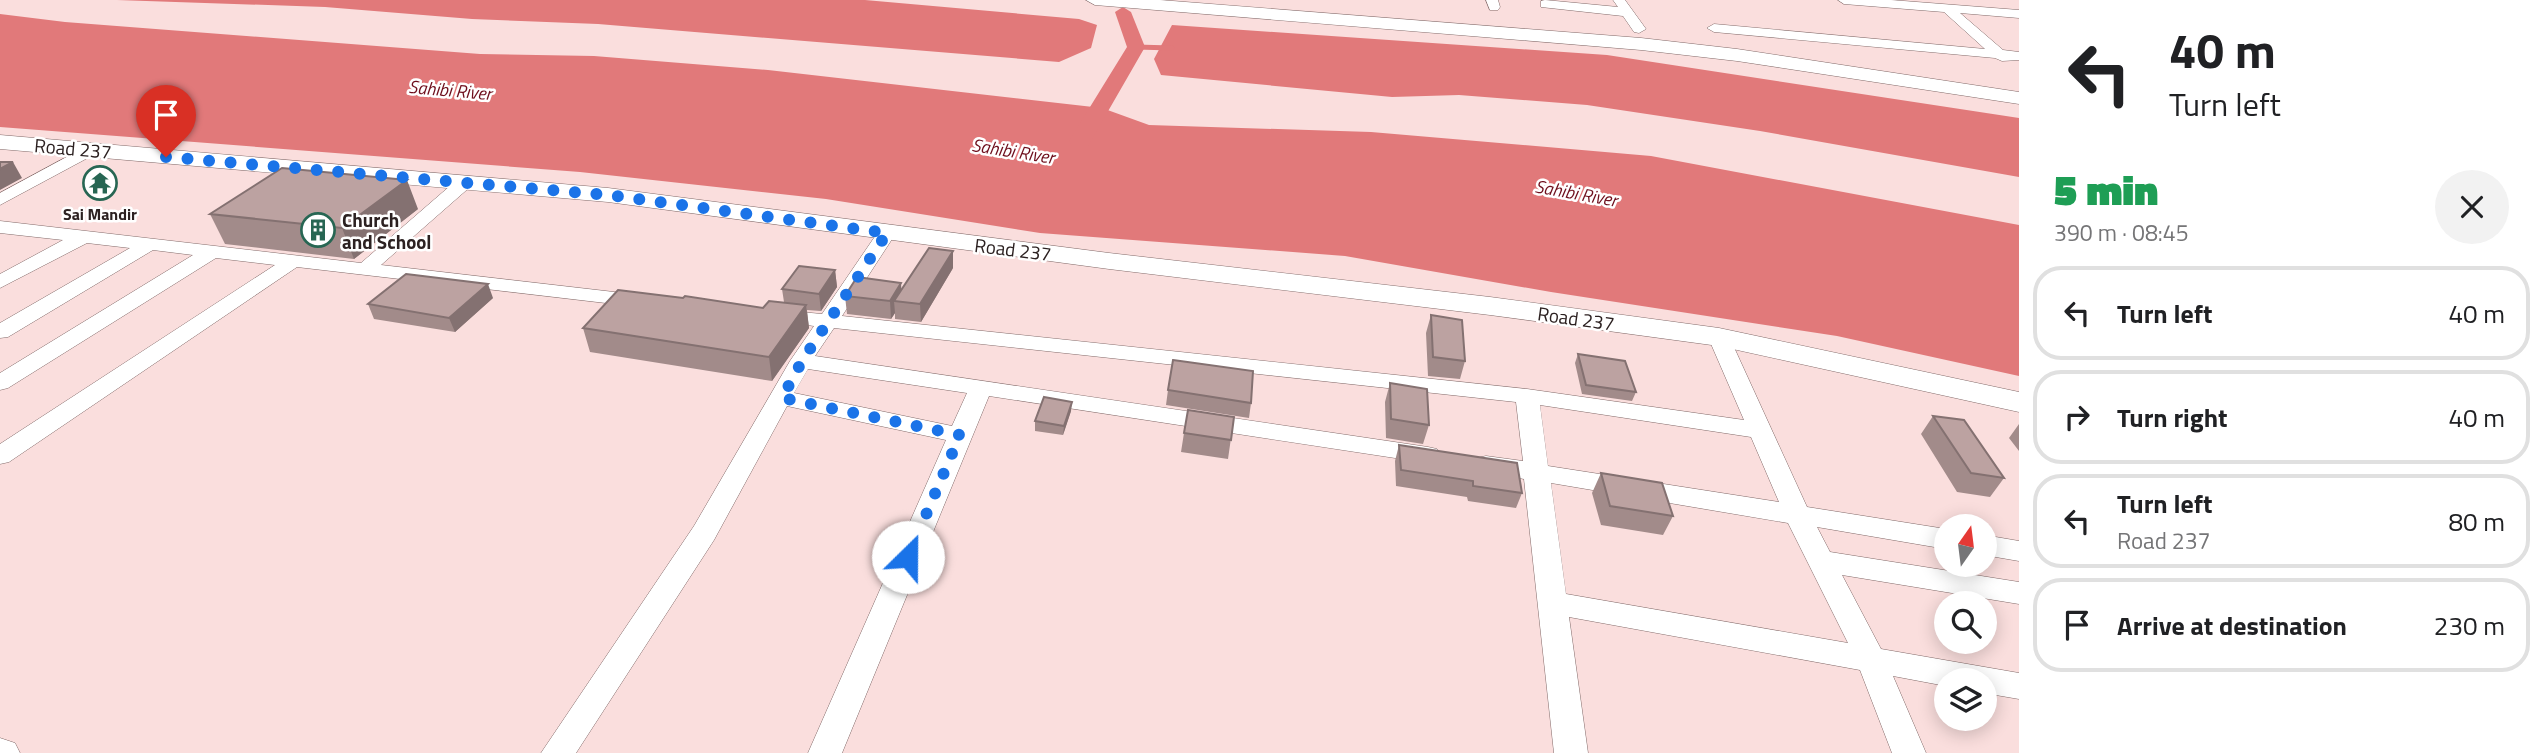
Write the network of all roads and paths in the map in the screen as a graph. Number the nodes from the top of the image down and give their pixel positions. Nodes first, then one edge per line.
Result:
1 (1095, 0) edge
2 (1293, 0) edge
3 (1844, 0) edge
4 (1545, 4) dead end
5 (1623, 6) edge
6 (1947, 8) junction
7 (2019, 14) edge
8 (1714, 28) dead end
9 (1639, 29) junction
10 (2000, 54) junction
11 (2019, 56) edge
12 (2013, 73) edge
13 (2019, 99) edge
14 (0, 142) edge
15 (89, 150) junction
16 (464, 183) junction
17 (0, 200) edge
18 (0, 227) edge
19 (23, 229) junction
20 (887, 233) junction
21 (83, 237) junction
22 (0, 241) edge
23 (147, 246) junction
24 (212, 252) junction
25 (292, 262) junction
26 (364, 270) junction
27 (0, 282) edge
28 (664, 303) edge
29 (759, 314) edge
30 (827, 321) junction
31 (0, 332) edge
32 (1719, 337) junction
33 (802, 361) junction
34 (0, 383) edge
35 (981, 388) junction
36 (1527, 396) junction
37 (782, 398) junction
38 (2019, 402) edge
39 (1759, 430) junction
40 (960, 435) junction
41 (0, 456) edge
42 (1538, 472) junction
43 (1798, 516) junction
44 (1934, 538) edge
45 (1997, 547) edge
46 (2019, 551) edge
47 (1820, 561) junction
48 (2019, 593) edge
49 (1551, 603) junction
50 (1871, 660) junction
51 (2019, 686) edge
52 (558, 753) edge
53 (825, 753) edge
54 (1571, 753) edge
55 (1909, 753) edge

1 - 13 street
2 - 9 street
3 - 6 street
4 - 5 street
5 - 9 street
6 - 7 street
6 - 10 street
8 - 10 street
9 - 12 street
10 - 11 street
10 - 12 street
14 - 15 street, Road 237
15 - 16 street, Road 237
15 - 17 street
16 - 20 street, Road 237
16 - 26 street
18 - 19 street
19 - 21 street
19 - 22 street
20 - 30 street
20 - 32 street, Road 237
21 - 23 street
21 - 27 street
23 - 24 street
23 - 31 street
24 - 25 street
24 - 34 street
25 - 26 street
25 - 41 street
26 - 28 street
29 - 30 street
30 - 33 street
30 - 36 street
32 - 38 street, Road 237
32 - 39 street
33 - 35 street
33 - 37 street
35 - 40 street
35 - 42 street
36 - 39 street
36 - 42 street
37 - 40 street
37 - 52 street
39 - 43 street
40 - 53 street
42 - 43 street
42 - 49 street
43 - 44 street
43 - 47 street
45 - 46 street
47 - 48 street
47 - 50 street
49 - 50 street
49 - 54 street
50 - 51 street
50 - 55 street

